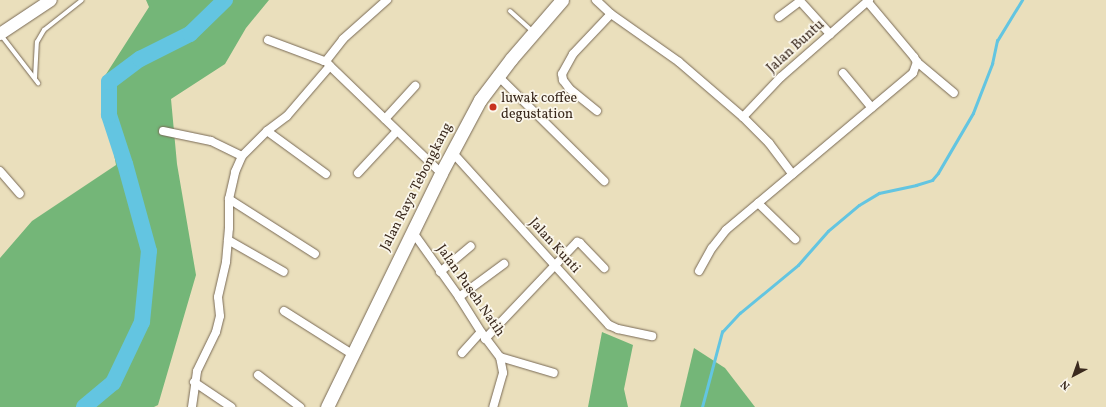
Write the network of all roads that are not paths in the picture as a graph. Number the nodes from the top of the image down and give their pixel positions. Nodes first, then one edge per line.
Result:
1 (51, 0) edge
2 (82, 0) edge
3 (387, 0) edge
4 (562, 0) edge
5 (596, 0) edge
6 (868, 1) edge
7 (510, 11) dead end
8 (611, 14) junction
9 (778, 17) dead end
10 (534, 32) junction
11 (0, 34) edge
12 (830, 34) junction
13 (268, 40) dead end
14 (918, 62) junction
15 (328, 64) junction
16 (842, 73) dead end
17 (497, 75) junction
18 (35, 78) junction
19 (38, 82) dead end
20 (415, 86) dead end
21 (954, 93) dead end
22 (872, 108) junction
23 (596, 111) dead end
24 (743, 117) junction
25 (385, 118) junction
26 (162, 131) dead end
27 (267, 131) junction
28 (397, 131) junction
29 (452, 152) junction
30 (242, 156) junction
31 (0, 171) edge
32 (441, 173) junction
33 (326, 174) dead end
34 (358, 174) dead end
35 (792, 174) junction
36 (604, 181) dead end
37 (20, 194) dead end
38 (229, 199) junction
39 (758, 203) junction
40 (412, 232) junction
41 (794, 238) dead end
42 (228, 240) junction
43 (471, 246) dead end
44 (315, 254) dead end
45 (504, 264) dead end
46 (554, 265) junction
47 (604, 268) dead end
48 (699, 271) dead end
49 (284, 272) dead end
50 (440, 272) junction
51 (459, 297) junction
52 (284, 311) dead end
53 (483, 335) junction
54 (652, 336) dead end
55 (462, 352) dead end
56 (352, 354) junction
57 (500, 357) junction
58 (554, 373) dead end
59 (258, 375) dead end
60 (194, 382) junction
61 (192, 407) edge
62 (231, 407) edge
63 (300, 407) edge
64 (327, 407) edge
65 (493, 407) edge

1 - 11 main road
2 - 18 lane
3 - 15 street
4 - 10 main road, Jalan Raya Tebongkang
5 - 8 street
6 - 12 street, Jalan Buntu
6 - 14 street
7 - 10 lane
8 - 23 street
8 - 24 street
9 - 12 street
10 - 17 main road, Jalan Raya Tebongkang
11 - 18 lane
12 - 24 street, Jalan Buntu
13 - 15 street
14 - 21 street
14 - 22 street
15 - 25 street
15 - 27 street
16 - 22 street
17 - 29 main road, Jalan Raya Tebongkang
17 - 36 street
18 - 19 lane
20 - 25 street
22 - 35 street
24 - 35 street
25 - 28 street
26 - 30 street
27 - 30 street
27 - 33 street
28 - 32 street
28 - 34 street
29 - 32 main road, Jalan Raya Tebongkang
29 - 46 street, Jalan Kunti
30 - 38 street
31 - 37 street
32 - 40 main road, Jalan Raya Tebongkang
35 - 39 street
38 - 42 street
38 - 44 street
39 - 41 street
39 - 48 street
40 - 50 street, Jalan Puseh Natih
40 - 56 main road, Jalan Raya Tebongkang
42 - 49 street
42 - 60 street
43 - 50 street
45 - 51 street
46 - 47 street
46 - 53 street
46 - 54 street, Jalan Kunti
50 - 51 street, Jalan Puseh Natih
51 - 53 street, Jalan Puseh Natih
52 - 56 street
53 - 55 street
53 - 57 street, Jalan Puseh Natih
56 - 64 main road, Jalan Raya Tebongkang
57 - 58 street
57 - 65 street, Jalan Puseh Natih
59 - 63 street
60 - 61 street
60 - 62 street

